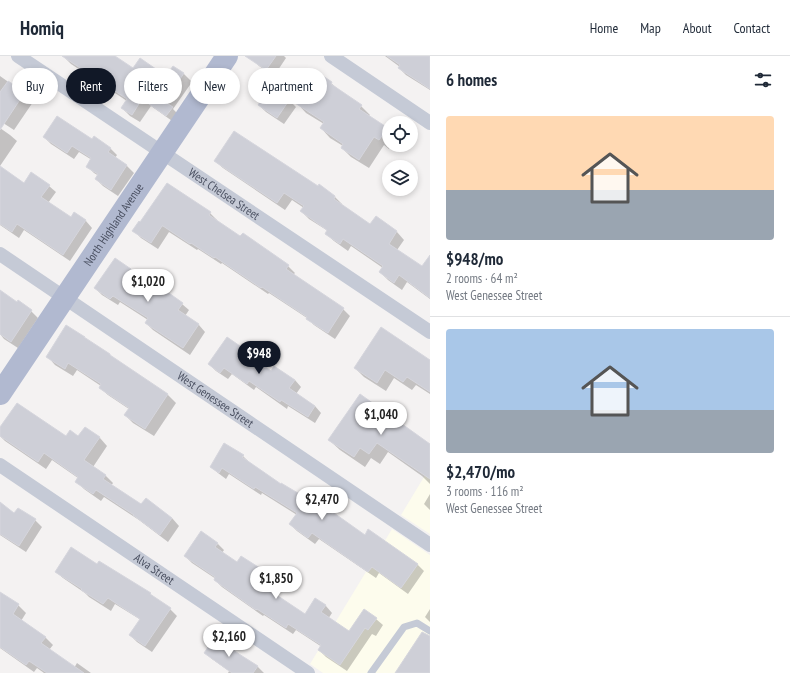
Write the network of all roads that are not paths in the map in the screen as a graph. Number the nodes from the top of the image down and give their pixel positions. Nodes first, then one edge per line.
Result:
1 (18, 56) edge
2 (227, 56) edge
3 (332, 56) edge
4 (430, 123) edge
5 (163, 152) junction
6 (0, 254) edge
7 (64, 298) junction
8 (430, 332) edge
9 (0, 394) edge
10 (0, 465) edge
11 (430, 545) edge
12 (430, 631) edge
13 (308, 673) edge
14 (371, 673) edge

1 - 5 street, West Chelsea Street
2 - 5 main road, North Highland Avenue
3 - 4 street
5 - 7 main road, North Highland Avenue
5 - 8 street, West Chelsea Street
6 - 7 street, West Genessee Street
7 - 9 main road, North Highland Avenue
7 - 11 street, West Genessee Street
10 - 13 street, Alva Street
12 - 14 lane

